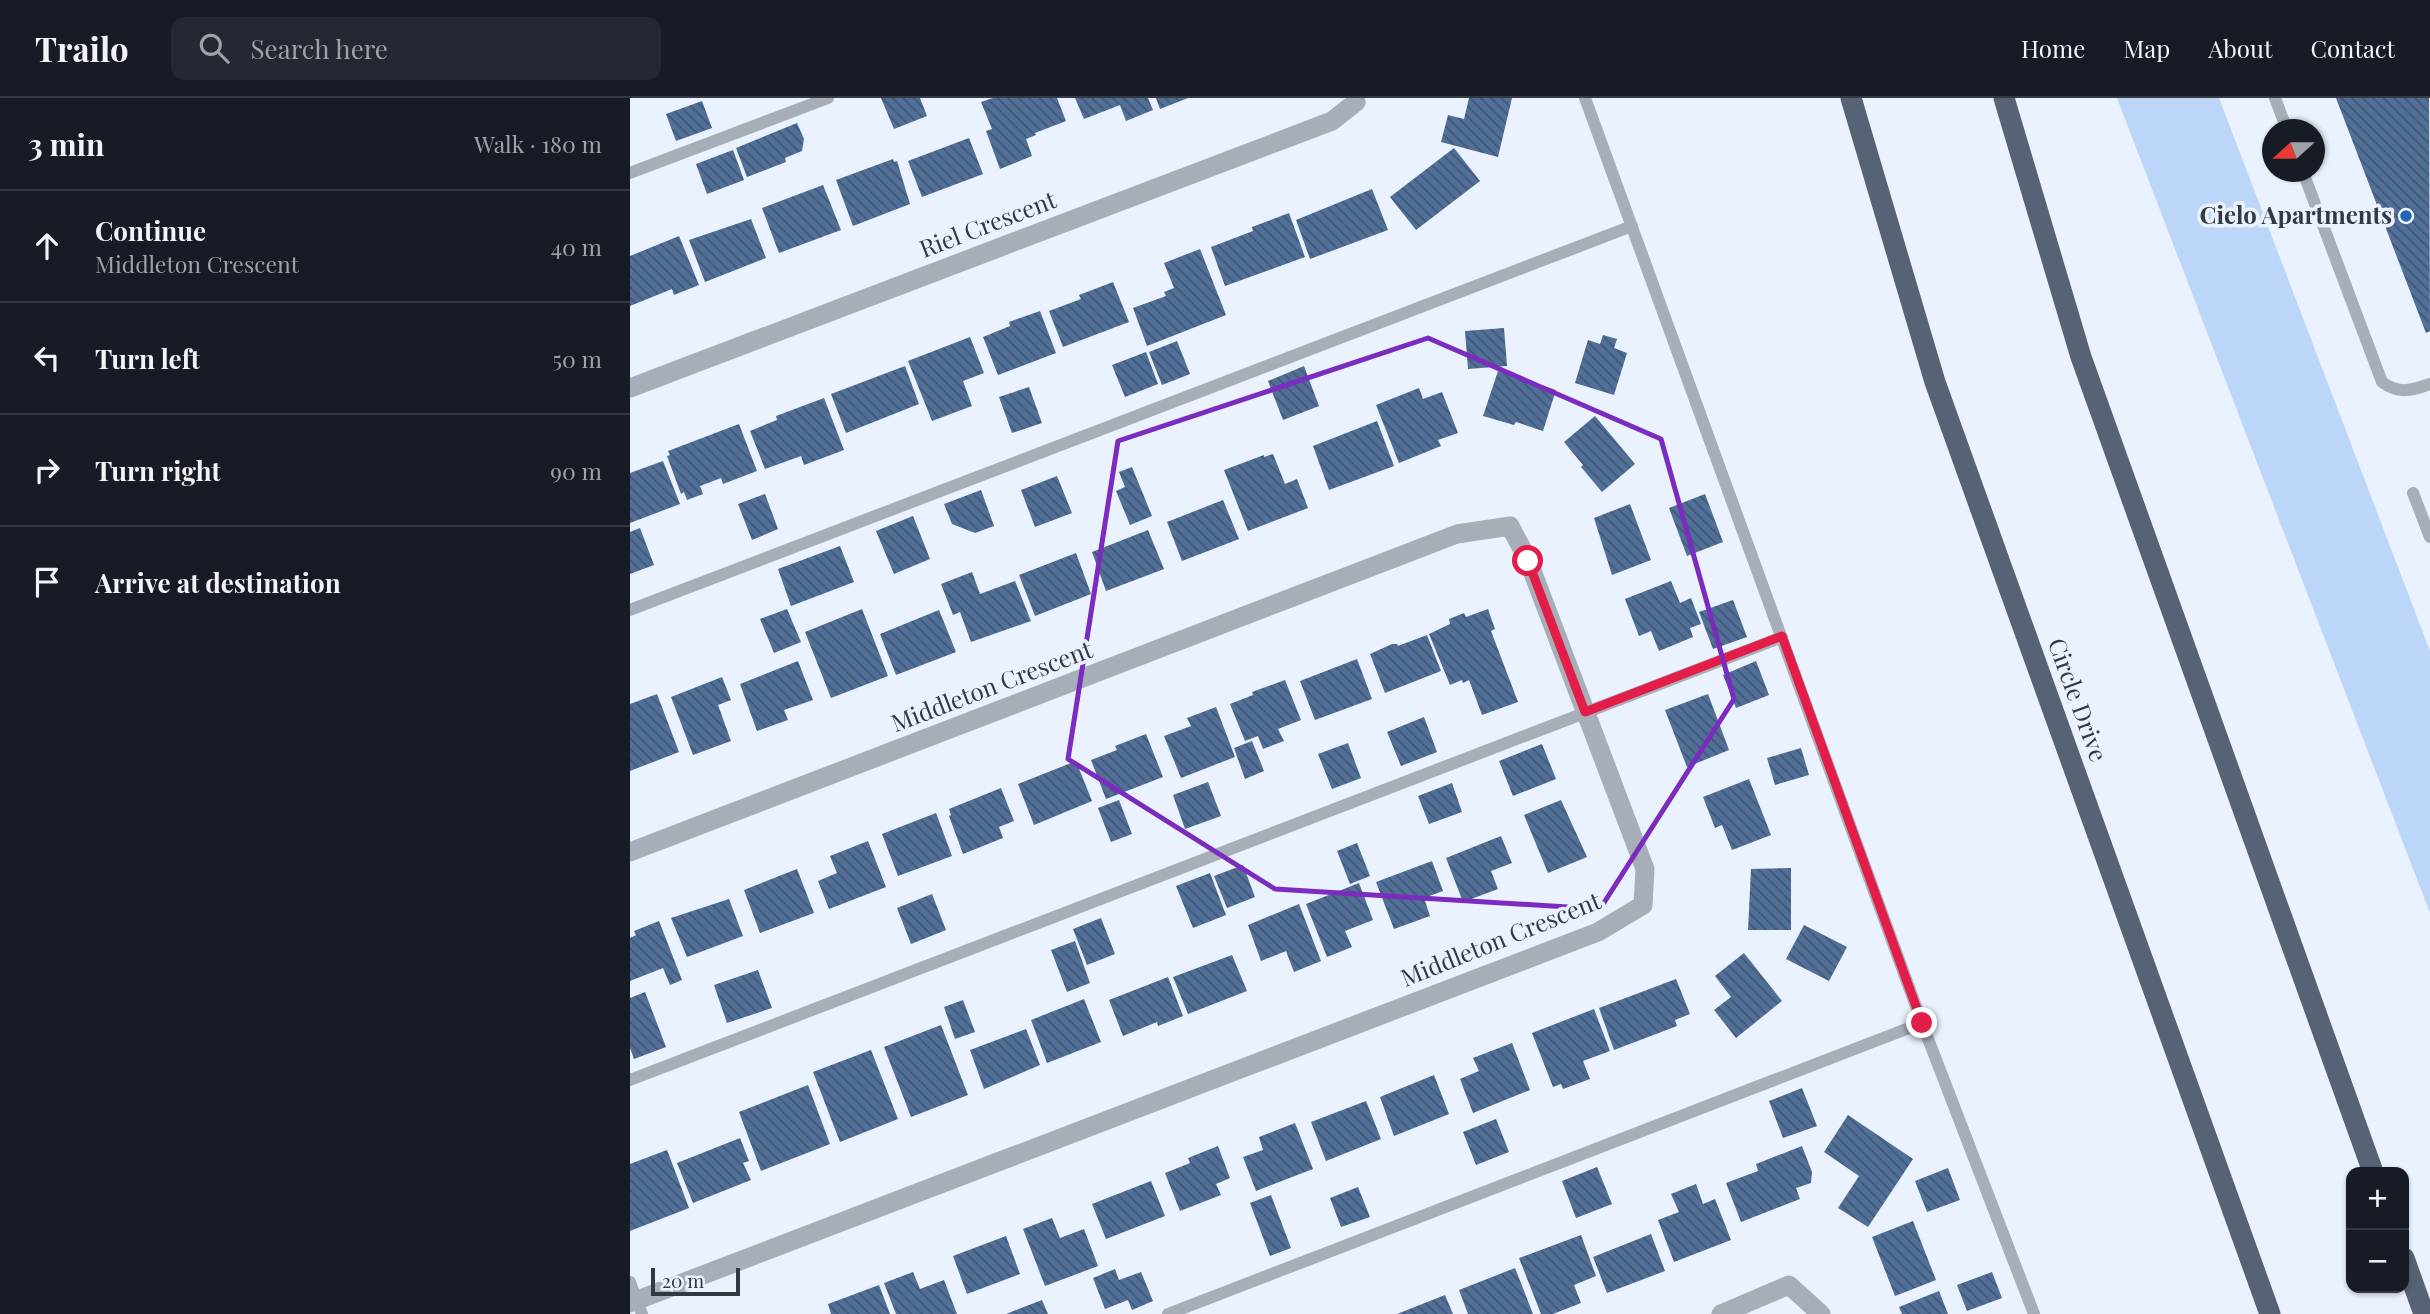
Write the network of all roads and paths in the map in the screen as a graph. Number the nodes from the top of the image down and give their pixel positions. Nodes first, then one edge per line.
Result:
1 (828, 98) edge
2 (1355, 98) edge
3 (1585, 98) edge
4 (2004, 98) edge
5 (2275, 98) edge
6 (1852, 101) edge
7 (2283, 119) edge
8 (630, 173) edge
9 (2306, 182) edge
10 (1632, 226) junction
11 (2430, 384) edge
12 (630, 388) edge
13 (2413, 493) dead end
14 (2430, 537) edge
15 (630, 610) edge
16 (1782, 636) junction
17 (1585, 712) junction
18 (630, 852) edge
19 (1922, 1023) junction
20 (630, 1080) edge
21 (2371, 1167) edge
22 (2409, 1272) edge
23 (635, 1300) edge
24 (1168, 1314) edge
25 (1721, 1314) edge
26 (1821, 1314) edge
27 (2034, 1314) edge
28 (2270, 1314) edge
29 (2424, 1314) edge

1 - 8 lane
2 - 12 street, Riel Crescent
3 - 10 lane
4 - 21 highway
5 - 7 lane
6 - 28 highway, Circle Drive
9 - 11 lane
10 - 15 lane
10 - 16 lane
13 - 14 lane
16 - 17 lane
16 - 19 lane
17 - 18 street, Middleton Crescent
17 - 20 lane
17 - 23 street, Middleton Crescent
19 - 24 lane
19 - 27 lane
22 - 29 highway
25 - 26 street

